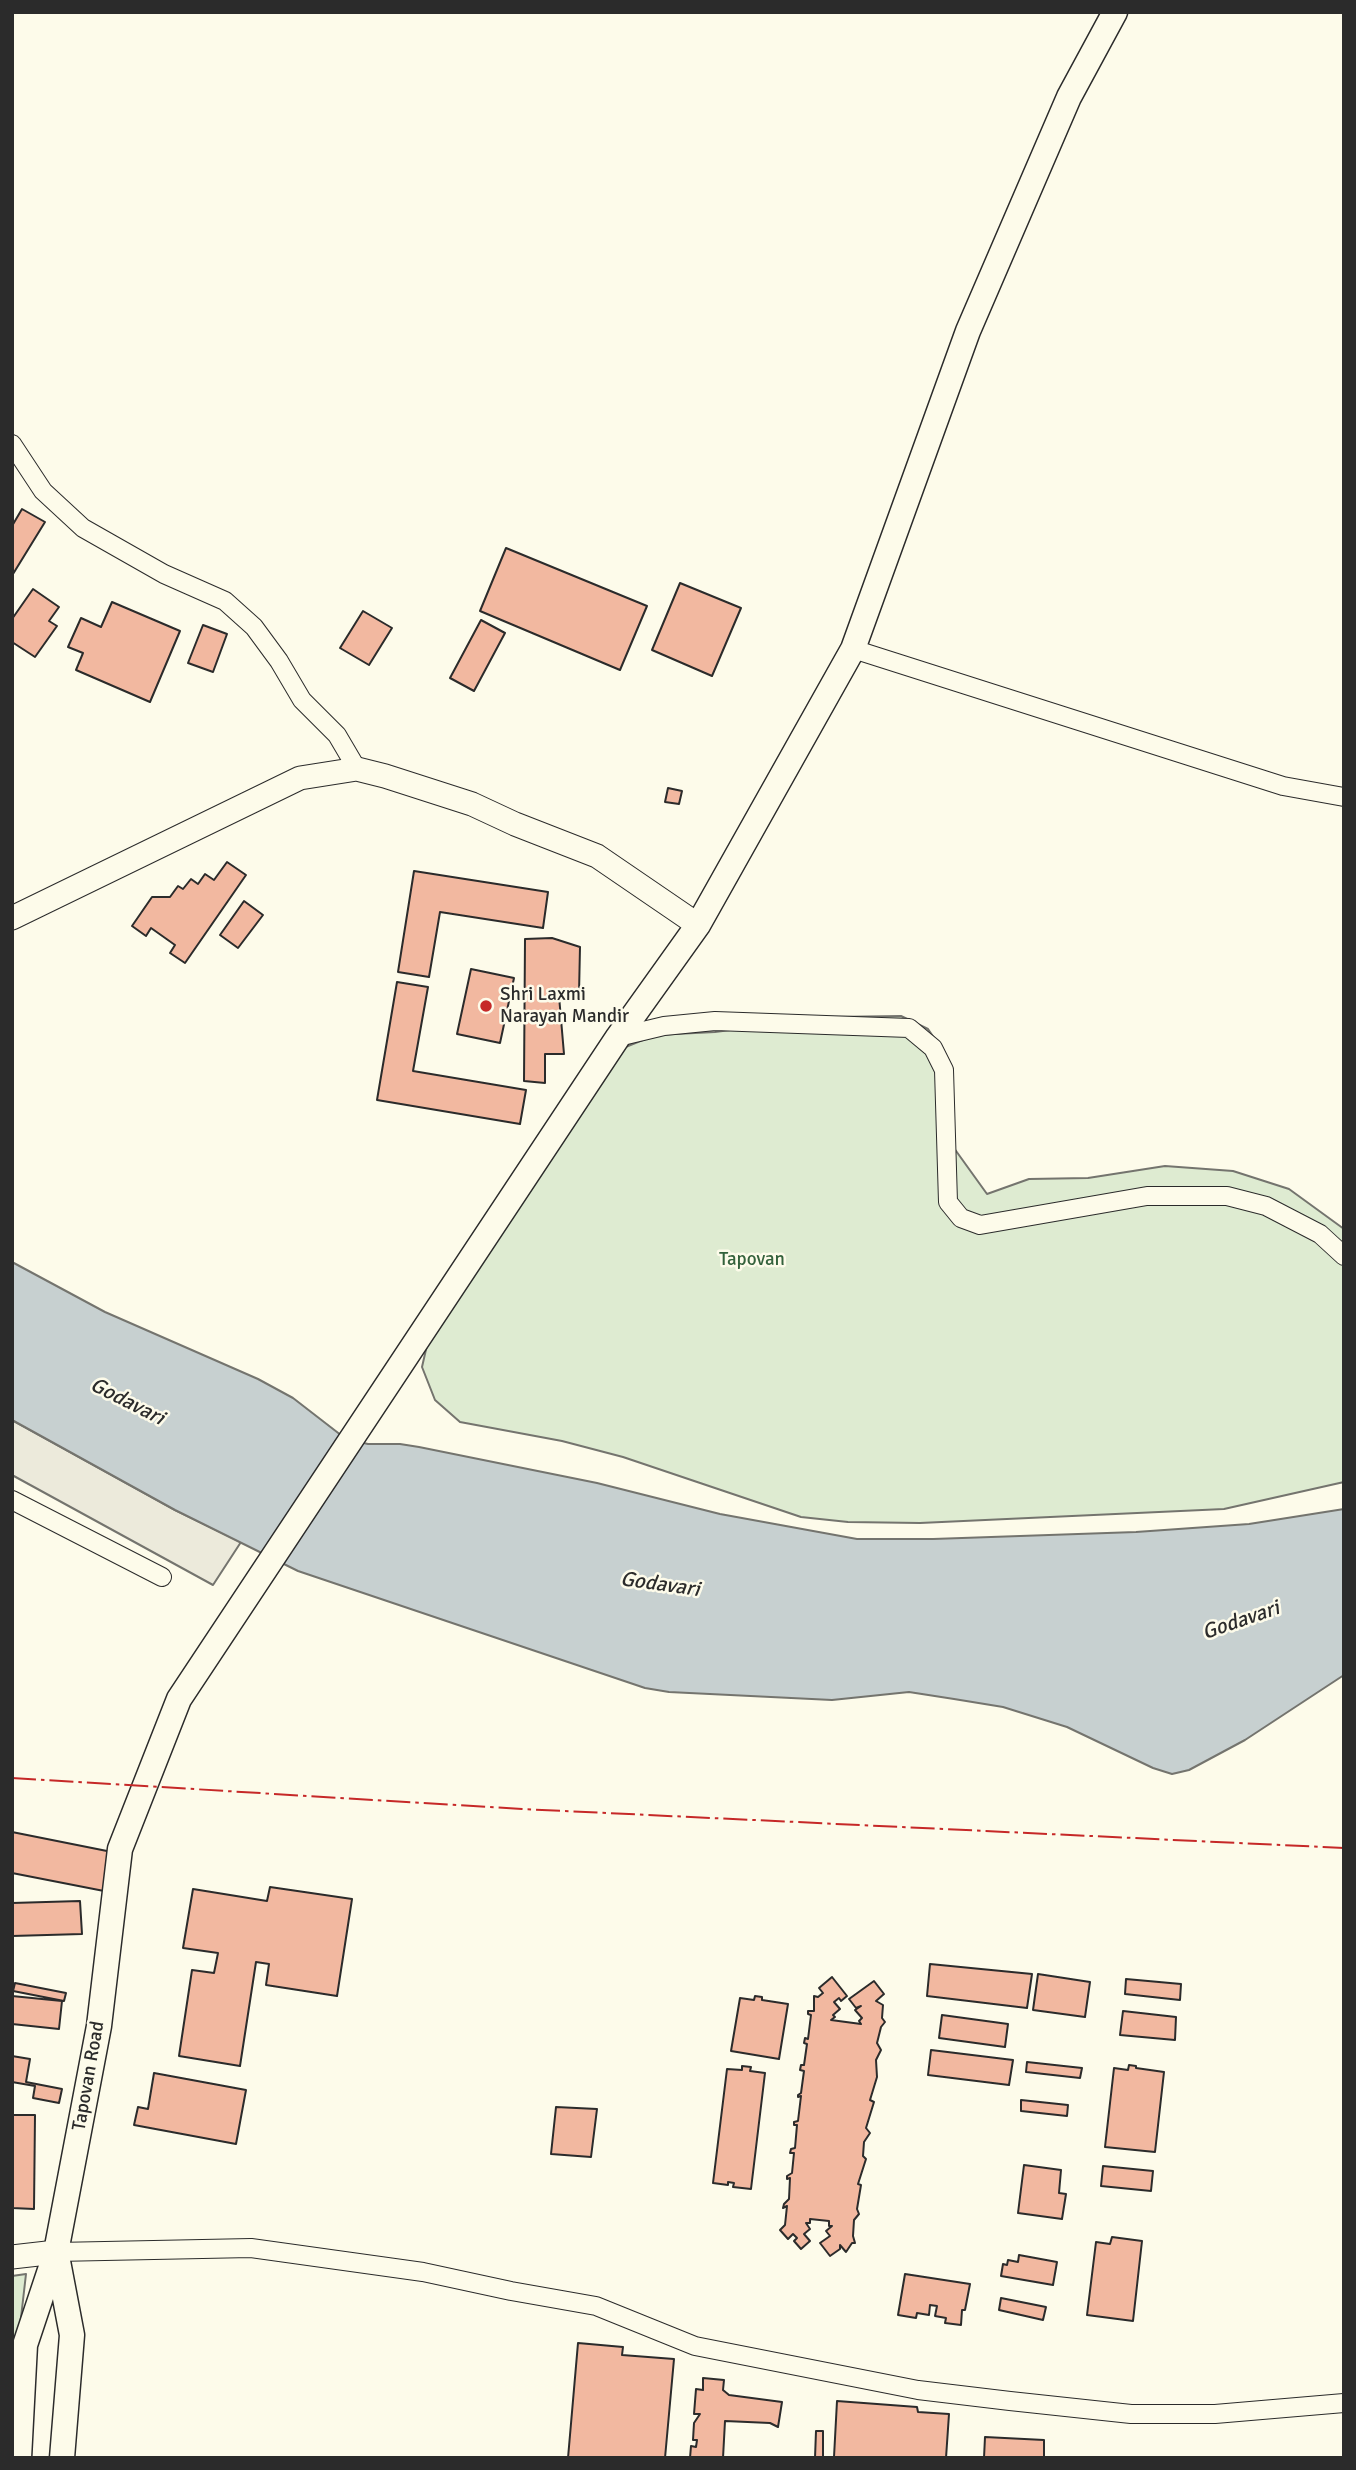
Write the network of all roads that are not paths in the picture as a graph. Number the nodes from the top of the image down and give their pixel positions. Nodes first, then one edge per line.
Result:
1 (1115, 12) edge
2 (12, 444) edge
3 (853, 649) junction
4 (356, 769) junction
5 (1344, 797) edge
6 (12, 918) edge
7 (698, 925) junction
8 (618, 1037) junction
9 (1344, 1256) edge
10 (12, 1500) edge
11 (162, 1577) dead end
12 (56, 2252) junction
13 (12, 2257) edge
14 (1344, 2403) edge
15 (19, 2458) edge
16 (62, 2458) edge

1 - 3 main road, Tapovan Road
2 - 4 street
3 - 5 street
3 - 7 main road, Tapovan Road
4 - 6 street
4 - 7 street
7 - 8 main road, Tapovan Road
8 - 9 street
8 - 12 main road, Tapovan Road
10 - 11 street
12 - 13 street
12 - 14 street
12 - 15 main road, Tapovan Road
12 - 16 main road

